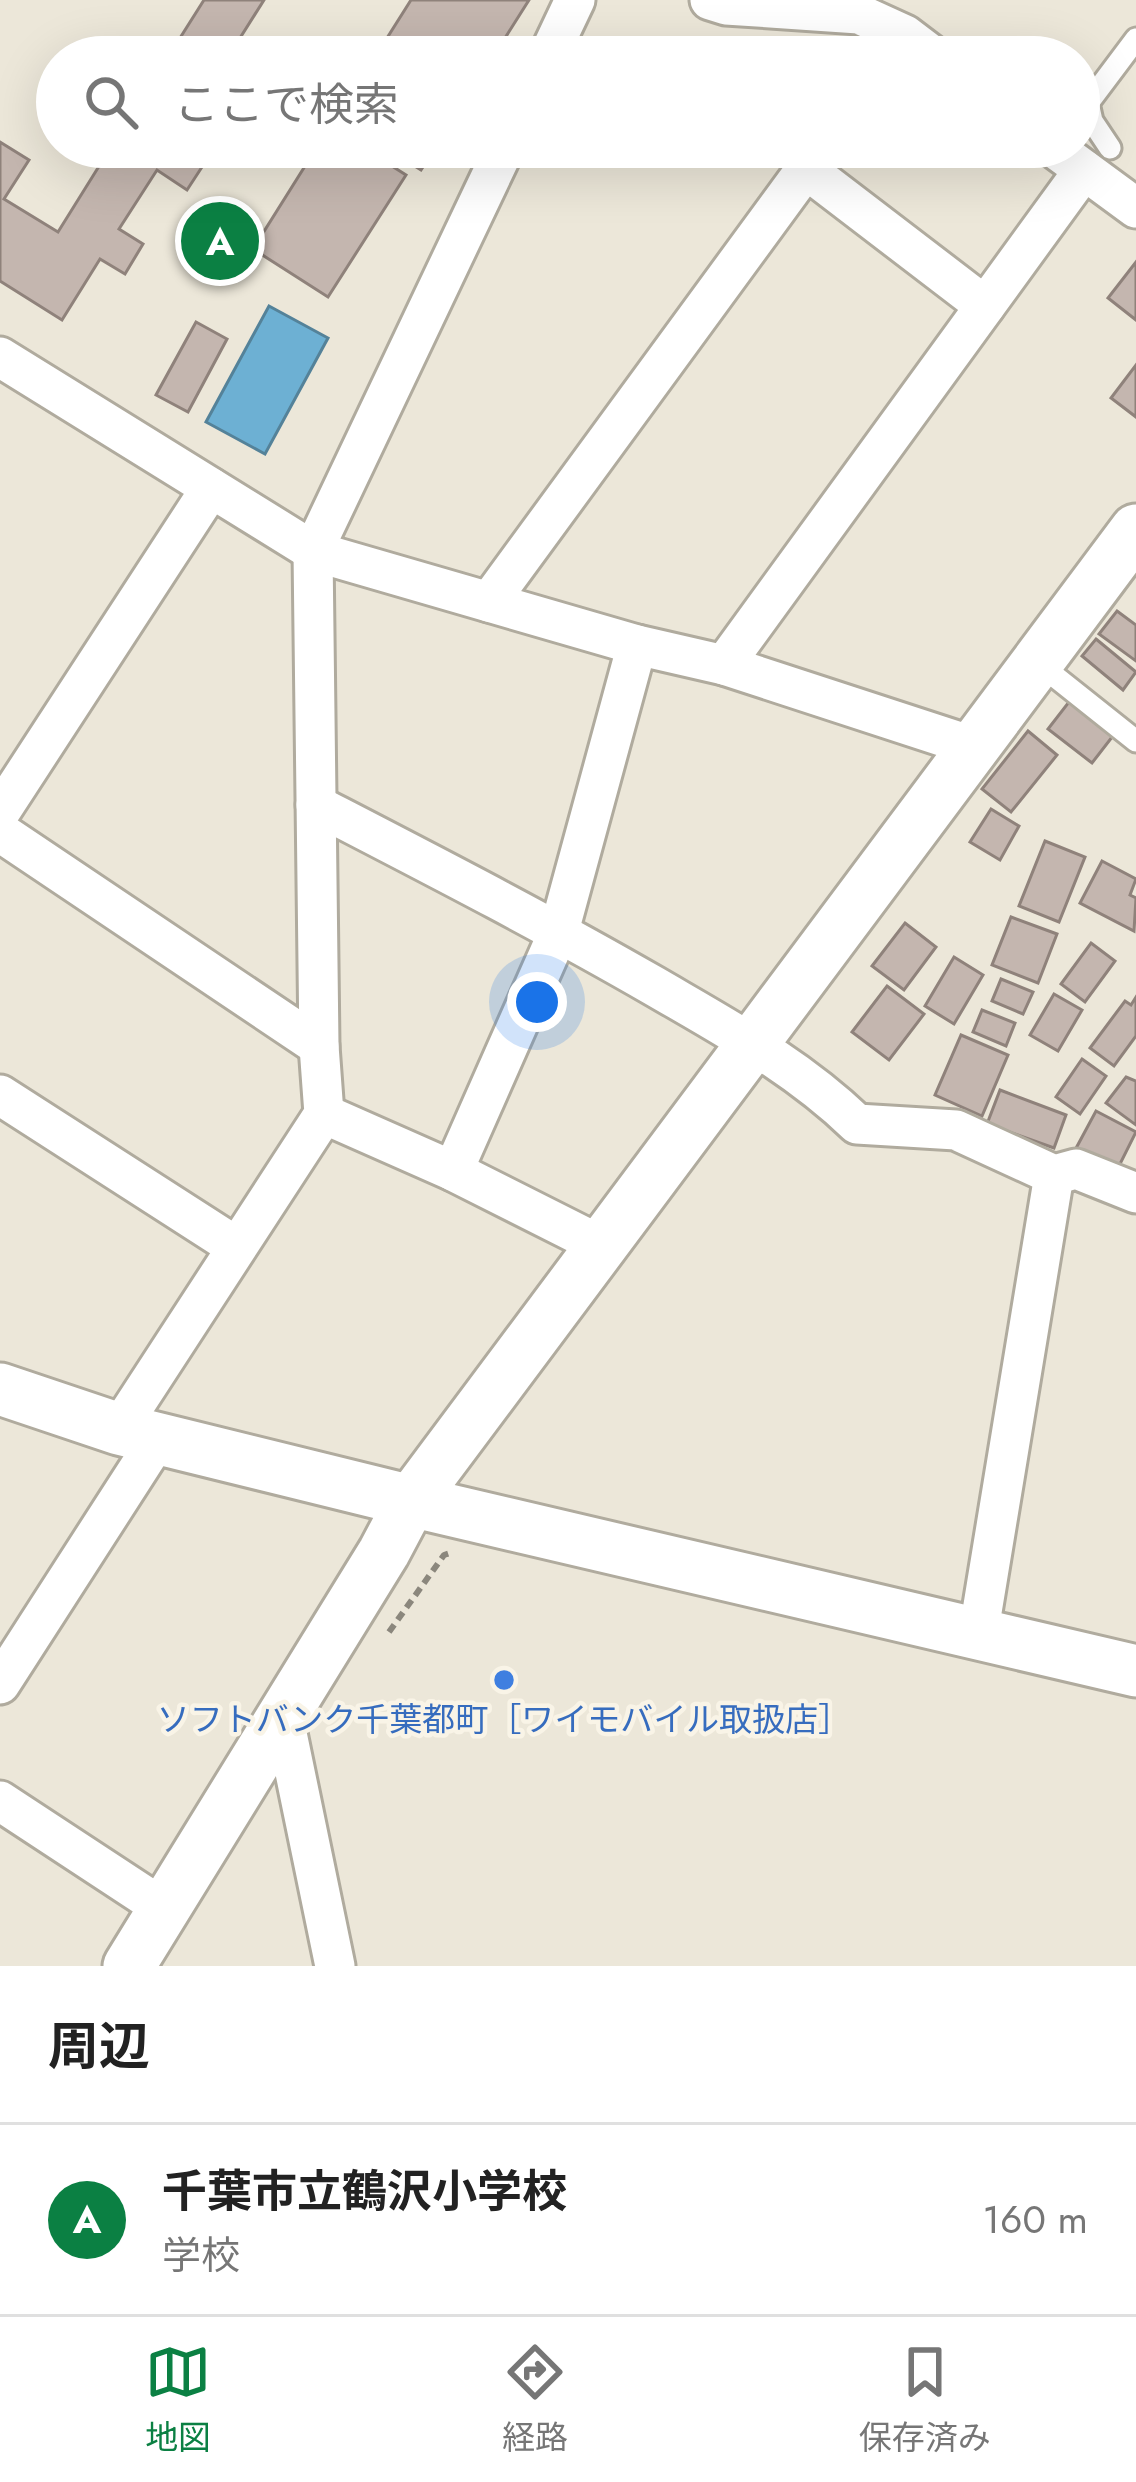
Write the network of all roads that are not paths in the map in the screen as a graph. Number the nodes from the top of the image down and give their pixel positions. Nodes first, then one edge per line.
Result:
1 (575, 0) edge
2 (710, 0) edge
3 (558, 36) edge
4 (890, 36) edge
5 (1136, 39) edge
6 (1100, 87) edge
7 (495, 168) edge
8 (807, 168) edge
9 (826, 168) edge
10 (1074, 168) edge
11 (1095, 168) edge
12 (1136, 208) edge
13 (985, 306) junction
14 (0, 357) edge
15 (211, 488) junction
16 (1136, 530) edge
17 (313, 551) junction
18 (489, 602) junction
19 (637, 645) junction
20 (1036, 662) junction
21 (724, 665) junction
22 (1136, 741) edge
23 (972, 746) junction
24 (316, 805) junction
25 (0, 812) edge
26 (0, 832) edge
27 (559, 932) junction
28 (752, 1042) junction
29 (320, 1046) junction
30 (0, 1095) edge
31 (325, 1114) junction
32 (453, 1171) junction
33 (1054, 1174) junction
34 (1136, 1193) edge
35 (600, 1245) junction
36 (235, 1246) junction
37 (0, 1389) edge
38 (139, 1433) junction
39 (411, 1501) junction
40 (978, 1636) junction
41 (1136, 1671) edge
42 (0, 1684) edge
43 (283, 1714) junction
44 (0, 1801) edge
45 (166, 1910) junction
46 (129, 1966) edge
47 (334, 1966) edge

1 - 3 street
2 - 4 street
5 - 6 lane
7 - 17 street
8 - 18 street
9 - 13 street
10 - 13 street
11 - 12 street
13 - 21 street
14 - 15 street
15 - 17 street
15 - 25 street
16 - 20 street
17 - 18 street
17 - 24 street
18 - 19 street
19 - 21 street
19 - 27 street
20 - 22 lane
20 - 23 street
21 - 23 street
23 - 28 street
24 - 27 street
24 - 29 street
26 - 29 street
27 - 28 street
27 - 32 street
28 - 33 street
28 - 35 street
29 - 31 street
30 - 36 street
31 - 32 street
31 - 36 street
32 - 35 street
33 - 34 street
33 - 40 street
35 - 39 street
36 - 38 street
37 - 38 street
38 - 39 street
38 - 42 street
39 - 40 street
39 - 43 street
40 - 41 street
43 - 45 street
43 - 47 street
44 - 45 street
45 - 46 street

